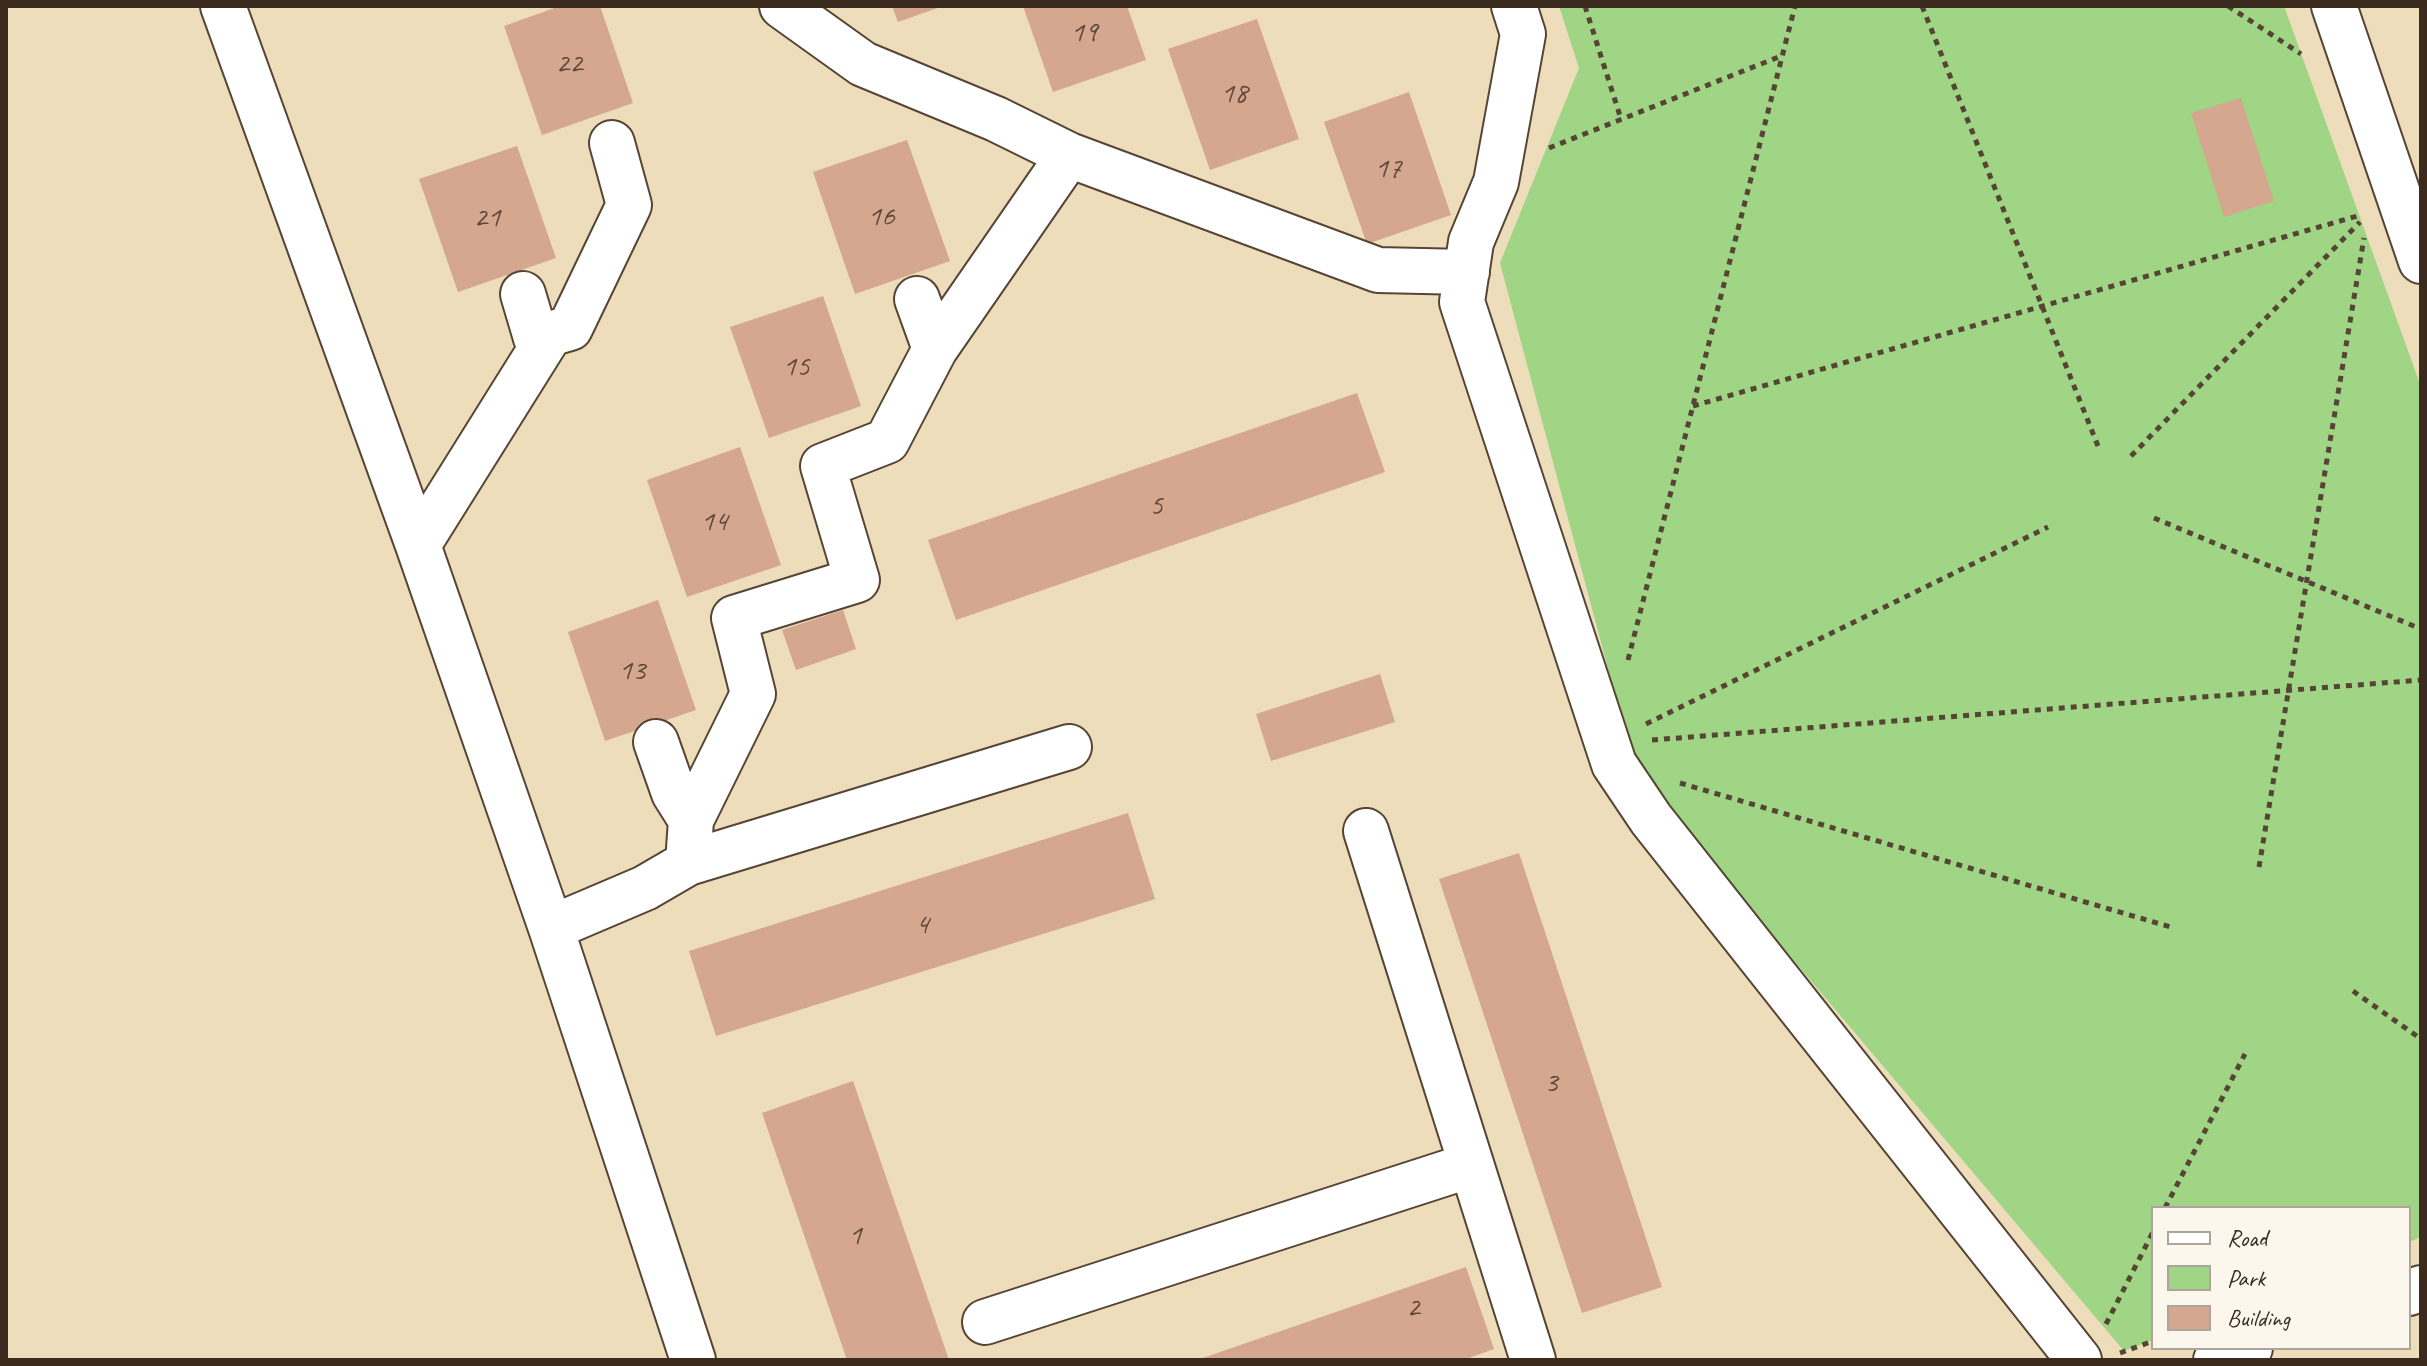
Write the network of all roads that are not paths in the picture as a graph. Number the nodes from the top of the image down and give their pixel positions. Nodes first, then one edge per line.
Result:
1 (223, 6) edge
2 (782, 6) edge
3 (1514, 6) edge
4 (2334, 6) edge
5 (612, 143) dead end
6 (1069, 155) junction
7 (2405, 162) edge
8 (2421, 261) edge
9 (1467, 272) junction
10 (523, 294) dead end
11 (917, 299) dead end
12 (550, 334) junction
13 (935, 349) junction
14 (418, 545) junction
15 (656, 742) dead end
16 (1069, 747) dead end
17 (691, 820) junction
18 (1366, 831) dead end
19 (688, 863) junction
20 (551, 928) junction
21 (1471, 1165) junction
22 (985, 1322) dead end
23 (2098, 1349) edge
24 (2244, 1350) edge
25 (693, 1360) edge
26 (1533, 1360) edge
27 (2216, 1360) edge

1 - 14 street
2 - 6 street
3 - 9 street
4 - 7 street
5 - 12 street
6 - 9 street
6 - 13 street
7 - 8 street
9 - 23 street
10 - 12 street
11 - 13 street
12 - 14 street
13 - 17 street
14 - 20 street
15 - 17 street
16 - 19 street
17 - 19 street
18 - 21 street
19 - 20 street
20 - 25 street
21 - 22 street
21 - 26 street
24 - 27 street

